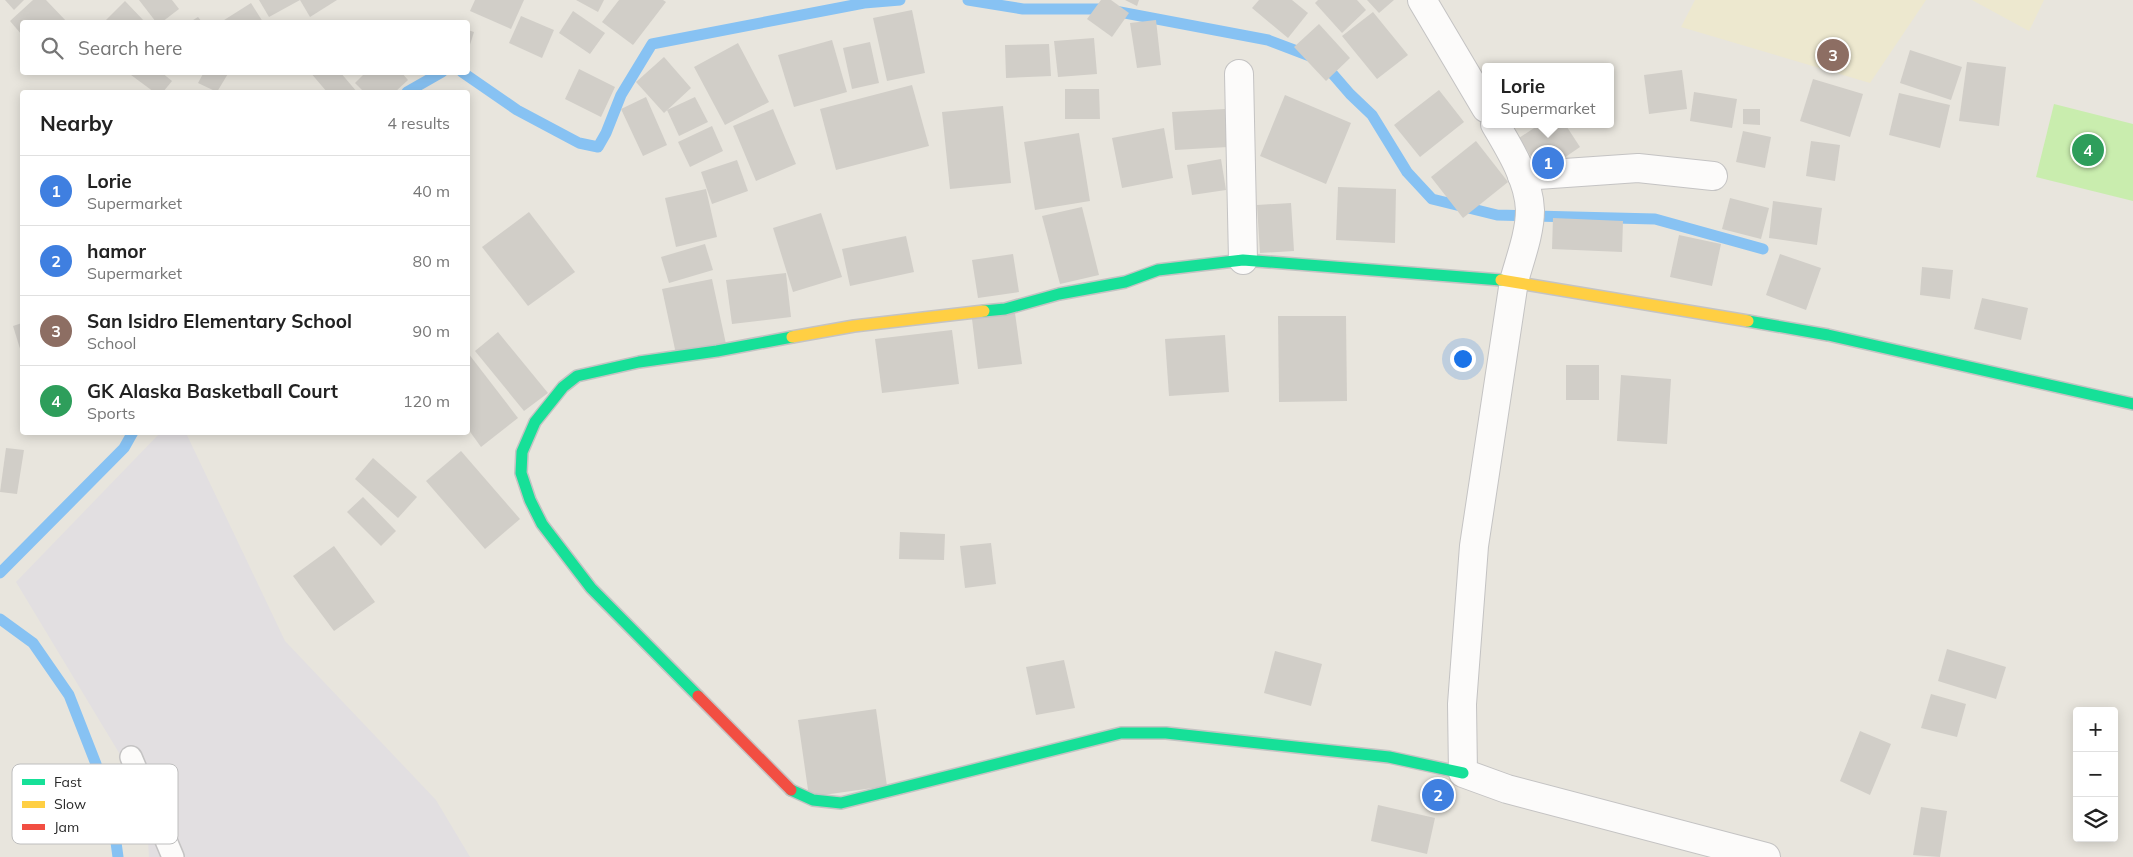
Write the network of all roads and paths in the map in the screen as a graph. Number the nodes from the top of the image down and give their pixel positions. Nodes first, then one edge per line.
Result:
1 (1422, 0) edge
2 (1239, 74) dead end
3 (1482, 101) edge
4 (1497, 128) edge
5 (1522, 176) junction
6 (1713, 176) dead end
7 (1243, 260) junction
8 (1514, 281) junction
9 (2133, 404) edge
10 (130, 757) dead end
11 (133, 764) edge
12 (1463, 773) junction
13 (167, 844) edge
14 (173, 857) edge
15 (1766, 857) edge

1 - 3 street
2 - 7 street
4 - 5 street
5 - 6 street
5 - 8 street
7 - 8 street
7 - 12 street
8 - 9 street
8 - 12 street
10 - 11 lane
12 - 15 street
13 - 14 lane

